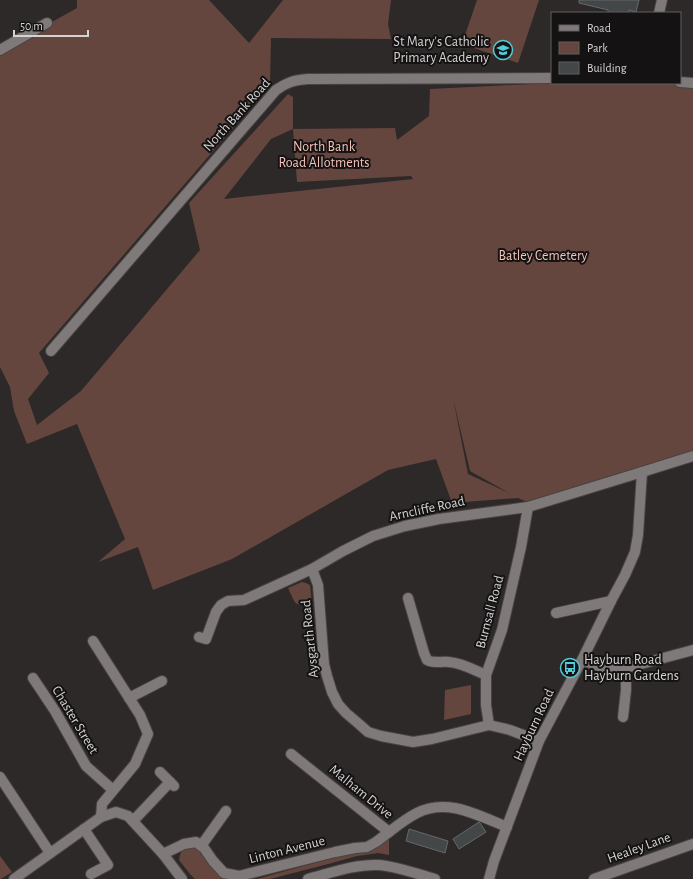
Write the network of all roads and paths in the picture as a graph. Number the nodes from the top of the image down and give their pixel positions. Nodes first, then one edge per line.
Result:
1 (662, 0) edge
2 (659, 12) edge
3 (47, 23) dead end
4 (0, 50) edge
5 (551, 78) edge
6 (681, 82) edge
7 (693, 83) edge
8 (51, 350) dead end
9 (693, 456) edge
10 (642, 472) junction
11 (528, 507) junction
12 (312, 569) junction
13 (408, 598) dead end
14 (611, 601) junction
15 (556, 613) dead end
16 (198, 637) dead end
17 (92, 641) dead end
18 (693, 650) edge
19 (582, 660) junction
20 (626, 668) junction
21 (486, 675) junction
22 (33, 678) dead end
23 (162, 681) dead end
24 (129, 698) junction
25 (623, 717) dead end
26 (489, 725) junction
27 (539, 741) junction
28 (291, 754) dead end
29 (160, 772) dead end
30 (0, 777) edge
31 (114, 790) junction
32 (226, 811) dead end
33 (101, 818) junction
34 (133, 821) junction
35 (506, 827) junction
36 (84, 829) junction
37 (388, 832) junction
38 (693, 844) edge
39 (201, 846) junction
40 (50, 853) junction
41 (163, 854) junction
42 (91, 874) dead end
43 (14, 879) edge
44 (182, 879) edge
45 (308, 879) edge
46 (435, 879) edge
47 (489, 879) edge
48 (594, 879) edge

1 - 2 street
3 - 4 street
5 - 8 street, North Bank Road
6 - 7 street
9 - 10 street, Arncliffe Road
10 - 11 street, Arncliffe Road
10 - 14 street, Hayburn Road
11 - 12 street, Arncliffe Road
11 - 21 street, Burnsall Road
12 - 16 street, Arncliffe Road
12 - 26 street, Aysgarth Road
13 - 21 street
14 - 15 street
14 - 19 street, Hayburn Road
17 - 24 street
18 - 20 street
19 - 20 street
19 - 27 street, Hayburn Road
20 - 25 street
21 - 26 street, Burnsall Road
22 - 31 street, Chaster Street
23 - 24 street
24 - 31 street
26 - 27 street, Aysgarth Road
27 - 35 street, Hayburn Road
28 - 37 street, Malham Drive
29 - 34 street
30 - 40 street
31 - 33 street
32 - 39 street
33 - 34 street
33 - 36 street
34 - 41 street
35 - 37 street, Malham Drive
35 - 47 street, Hayburn Road
36 - 40 street
36 - 42 street
37 - 39 street, Linton Avenue
38 - 48 street, Healey Lane
39 - 41 street
40 - 43 street
41 - 44 street
45 - 46 street

